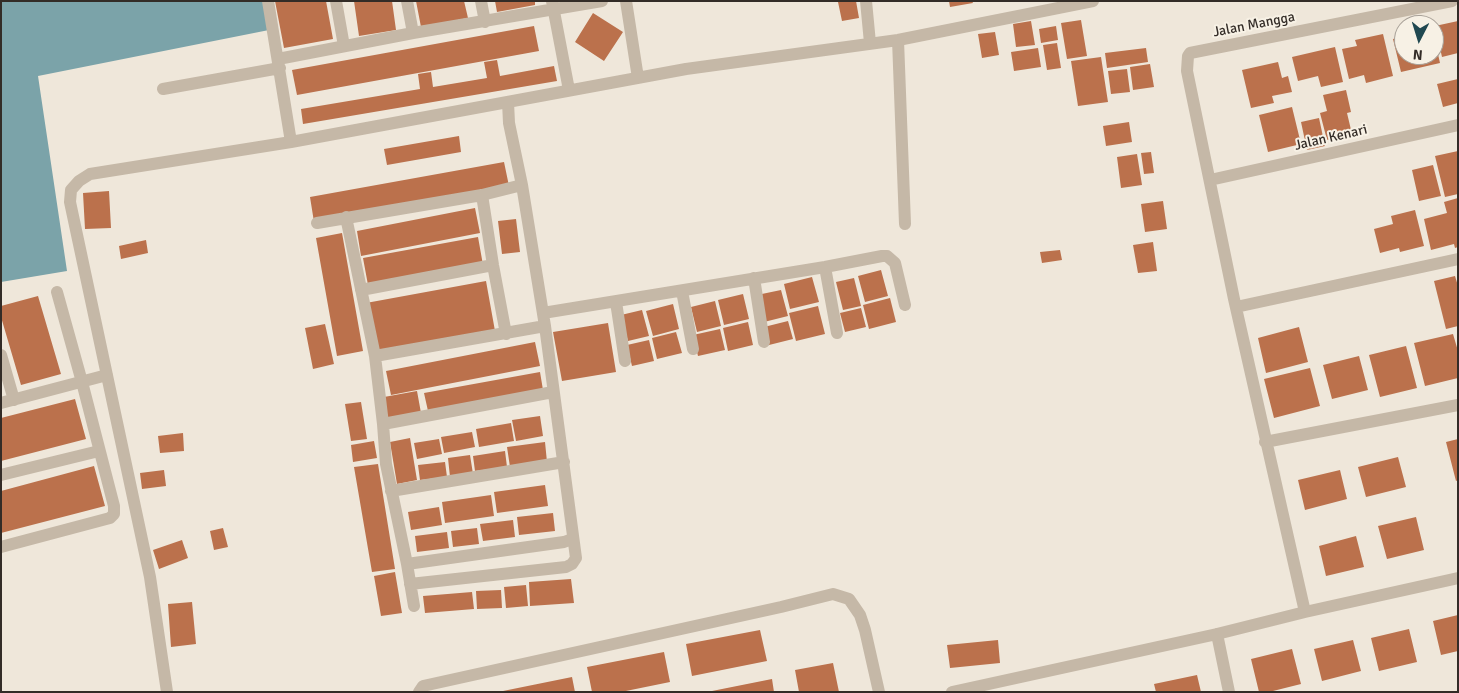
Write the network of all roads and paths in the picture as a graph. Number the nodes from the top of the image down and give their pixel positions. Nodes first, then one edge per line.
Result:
1 (268, 1) edge
2 (336, 1) edge
3 (407, 1) edge
4 (481, 1) edge
5 (602, 1) edge
6 (626, 1) edge
7 (866, 1) edge
8 (1093, 1) edge
9 (1452, 1) edge
10 (552, 6) edge
11 (485, 22) junction
12 (413, 33) junction
13 (898, 40) junction
14 (870, 43) junction
15 (344, 46) junction
16 (279, 63) junction
17 (638, 78) junction
18 (163, 89) dead end
19 (569, 90) junction
20 (508, 102) junction
21 (1458, 125) edge
22 (291, 142) junction
23 (1210, 180) junction
24 (522, 185) junction
25 (482, 195) junction
26 (346, 217) junction
27 (317, 223) dead end
28 (905, 224) dead end
29 (1458, 259) edge
30 (492, 265) junction
31 (825, 267) junction
32 (754, 278) junction
33 (361, 290) junction
34 (682, 290) junction
35 (56, 292) dead end
36 (616, 302) junction
37 (905, 306) dead end
38 (1236, 307) junction
39 (543, 313) junction
40 (545, 326) junction
41 (837, 333) dead end
42 (506, 334) junction
43 (764, 342) dead end
44 (694, 348) dead end
45 (1, 355) edge
46 (375, 356) junction
47 (626, 361) dead end
48 (107, 375) junction
49 (82, 382) junction
50 (554, 392) junction
51 (8, 402) edge
52 (1458, 406) edge
53 (383, 424) junction
54 (1265, 442) junction
55 (99, 451) junction
56 (564, 462) junction
57 (1, 475) edge
58 (391, 491) junction
59 (572, 539) junction
60 (1, 548) edge
61 (407, 564) junction
62 (1458, 578) edge
63 (410, 584) junction
64 (414, 606) dead end
65 (1305, 612) junction
66 (1217, 634) junction
67 (168, 692) edge
68 (419, 692) edge
69 (879, 692) edge
70 (952, 692) edge
71 (1229, 692) edge

1 - 16 street
2 - 15 street
3 - 12 street
4 - 11 street
5 - 10 street
6 - 17 street
7 - 14 street
8 - 13 street
9 - 23 street, Jalan Mangga
10 - 11 street
10 - 19 street
11 - 12 street
12 - 15 street
13 - 14 street
13 - 28 street
14 - 17 street
15 - 16 street
16 - 18 street
16 - 22 street
17 - 19 street
19 - 20 street
20 - 22 street
20 - 24 street
21 - 23 street, Jalan Kenari
22 - 48 street
23 - 38 street
24 - 25 street
24 - 39 street
25 - 26 street
25 - 30 street
26 - 27 street
26 - 33 street
29 - 38 street
30 - 33 street
30 - 42 street
31 - 32 street
31 - 37 street
31 - 41 street
32 - 34 street
32 - 43 street
33 - 46 street
34 - 36 street
34 - 44 street
35 - 49 street
36 - 39 street
36 - 47 street
38 - 54 street
39 - 40 street
40 - 42 street
40 - 50 street
42 - 46 street
45 - 51 street
46 - 53 street
48 - 49 street
48 - 67 street
49 - 51 street
49 - 55 street
50 - 53 street
50 - 56 street
52 - 54 street
53 - 58 street
54 - 65 street
55 - 57 street
55 - 60 street
56 - 58 street
56 - 59 street
58 - 61 street
59 - 61 street
59 - 63 street
61 - 63 street
62 - 65 street
63 - 64 street
65 - 66 street
66 - 70 street
66 - 71 street
68 - 69 street

